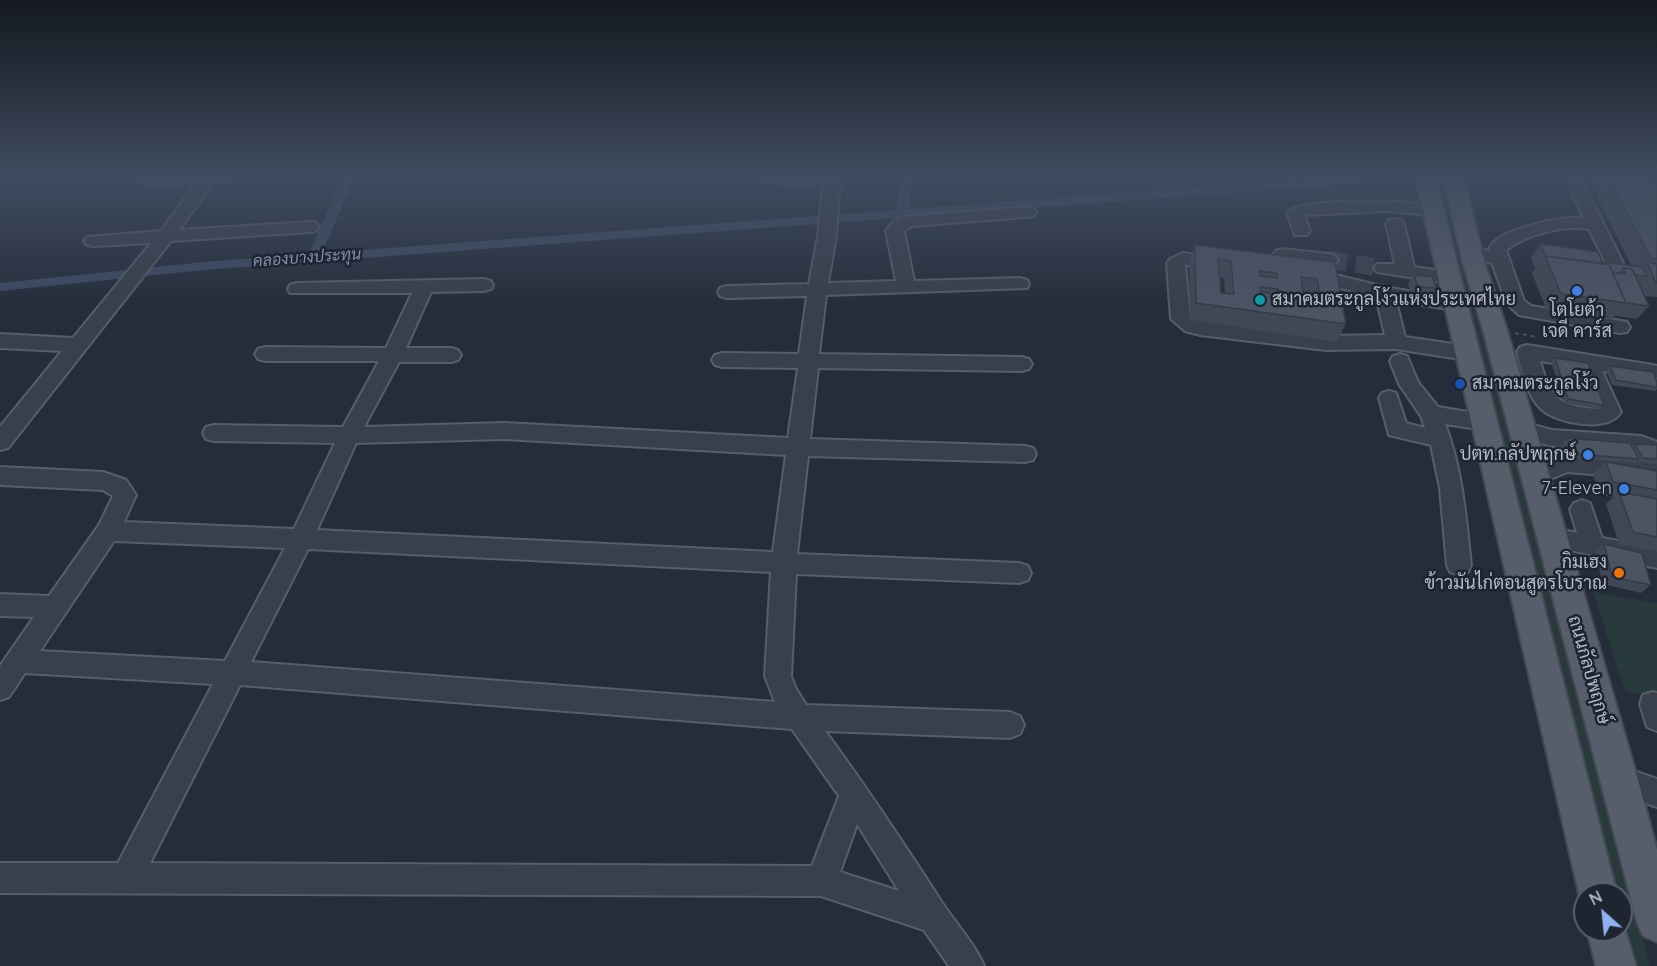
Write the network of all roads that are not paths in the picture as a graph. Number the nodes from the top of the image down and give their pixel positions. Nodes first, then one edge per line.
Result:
1 (177, 221) edge
2 (829, 221) edge
3 (908, 221) edge
4 (1298, 221) edge
5 (1435, 221) edge
6 (1464, 221) edge
7 (1593, 221) edge
8 (1395, 224) dead end
9 (1594, 224) junction
10 (310, 227) dead end
11 (1301, 231) dead end
12 (167, 235) junction
13 (93, 241) dead end
14 (1485, 256) junction
15 (1329, 260) tunnel mouth
16 (1614, 263) edge
17 (1234, 265) edge
18 (1383, 268) tunnel mouth
19 (1406, 271) junction
20 (1020, 284) dead end
21 (484, 285) dead end
22 (424, 287) junction
23 (906, 287) junction
24 (297, 289) dead end
25 (817, 290) junction
26 (1451, 290) junction
27 (727, 292) dead end
28 (1386, 293) junction
29 (1620, 327) dead end
30 (0, 341) edge
31 (77, 345) junction
32 (1513, 350) junction
33 (1398, 352) junction
34 (1467, 353) junction
35 (264, 354) dead end
36 (393, 354) junction
37 (451, 355) dead end
38 (722, 360) dead end
39 (808, 361) junction
40 (1588, 362) junction
41 (1022, 364) dead end
42 (1653, 372) edge
43 (1523, 386) junction
44 (1389, 398) dead end
45 (1431, 414) junction
46 (1484, 422) junction
47 (1522, 430) junction
48 (214, 433) dead end
49 (349, 435) junction
50 (1552, 438) junction
51 (1442, 440) junction
52 (0, 442) edge
53 (796, 447) junction
54 (1657, 451) edge
55 (1024, 454) dead end
56 (1566, 463) junction
57 (1657, 471) edge
58 (0, 476) edge
59 (1535, 476) junction
60 (1582, 509) dead end
61 (108, 531) junction
62 (302, 538) junction
63 (1553, 538) junction
64 (1592, 546) junction
65 (1657, 558) edge
66 (784, 564) junction
67 (1459, 565) dead end
68 (1019, 573) dead end
69 (0, 605) edge
70 (55, 607) junction
71 (17, 661) junction
72 (233, 673) junction
73 (0, 688) edge
74 (799, 717) junction
75 (1010, 725) dead end
76 (1620, 780) junction
77 (854, 793) junction
78 (1657, 793) edge
79 (0, 878) edge
80 (127, 878) junction
81 (821, 881) junction
82 (1595, 882) edge
83 (934, 918) junction
84 (1657, 921) edge
85 (1610, 942) edge
86 (968, 966) edge
87 (1616, 966) edge

1 - 12 street
2 - 25 street
3 - 23 street
4 - 11 street
5 - 26 main road, ถนนกัลปพฤกษ์
6 - 14 main road, ถนนกัลปพฤกษ์
7 - 9 street
8 - 19 street
9 - 14 street
9 - 16 street
10 - 12 street
12 - 13 street
12 - 31 street
14 - 29 street
14 - 32 main road, ถนนกัลปพฤกษ์
15 - 28 street
17 - 33 street
18 - 19 street
19 - 26 street
20 - 23 street
21 - 22 street
22 - 24 street
22 - 36 street
23 - 25 street
25 - 27 street
25 - 39 street
26 - 28 street
26 - 34 main road, ถนนกัลปพฤกษ์
28 - 33 street
30 - 31 street
31 - 52 street
32 - 40 street
32 - 43 main road, ถนนกัลปพฤกษ์
33 - 34 street
33 - 45 street
34 - 46 main road, ถนนกัลปพฤกษ์
35 - 36 street
36 - 37 street
36 - 49 street
38 - 39 street
39 - 41 street
39 - 53 street
40 - 42 street
40 - 43 street
43 - 47 main road, ถนนกัลปพฤกษ์
44 - 51 street
45 - 46 street
45 - 51 street
46 - 82 main road, ถนนกัลปพฤกษ์
47 - 50 street
47 - 59 main road, ถนนกัลปพฤกษ์
48 - 49 street
49 - 53 street
49 - 62 street
50 - 54 street
50 - 56 street
51 - 67 street
53 - 55 street
53 - 66 street
56 - 57 street
56 - 59 street
58 - 61 street
59 - 63 main road, ถนนกัลปพฤกษ์
60 - 64 street
61 - 62 street
61 - 70 street
62 - 66 street
62 - 72 street
63 - 64 street
63 - 76 main road, ถนนกัลปพฤกษ์
64 - 65 street
66 - 68 street
66 - 74 street
69 - 70 street
70 - 71 street
71 - 72 street
71 - 73 street
72 - 74 street
72 - 80 street
74 - 75 street
74 - 77 street
76 - 78 street
76 - 84 main road, ถนนกัลปพฤกษ์
77 - 81 street
77 - 83 street
79 - 80 street
80 - 81 street
81 - 83 street
83 - 86 street
85 - 87 main road

